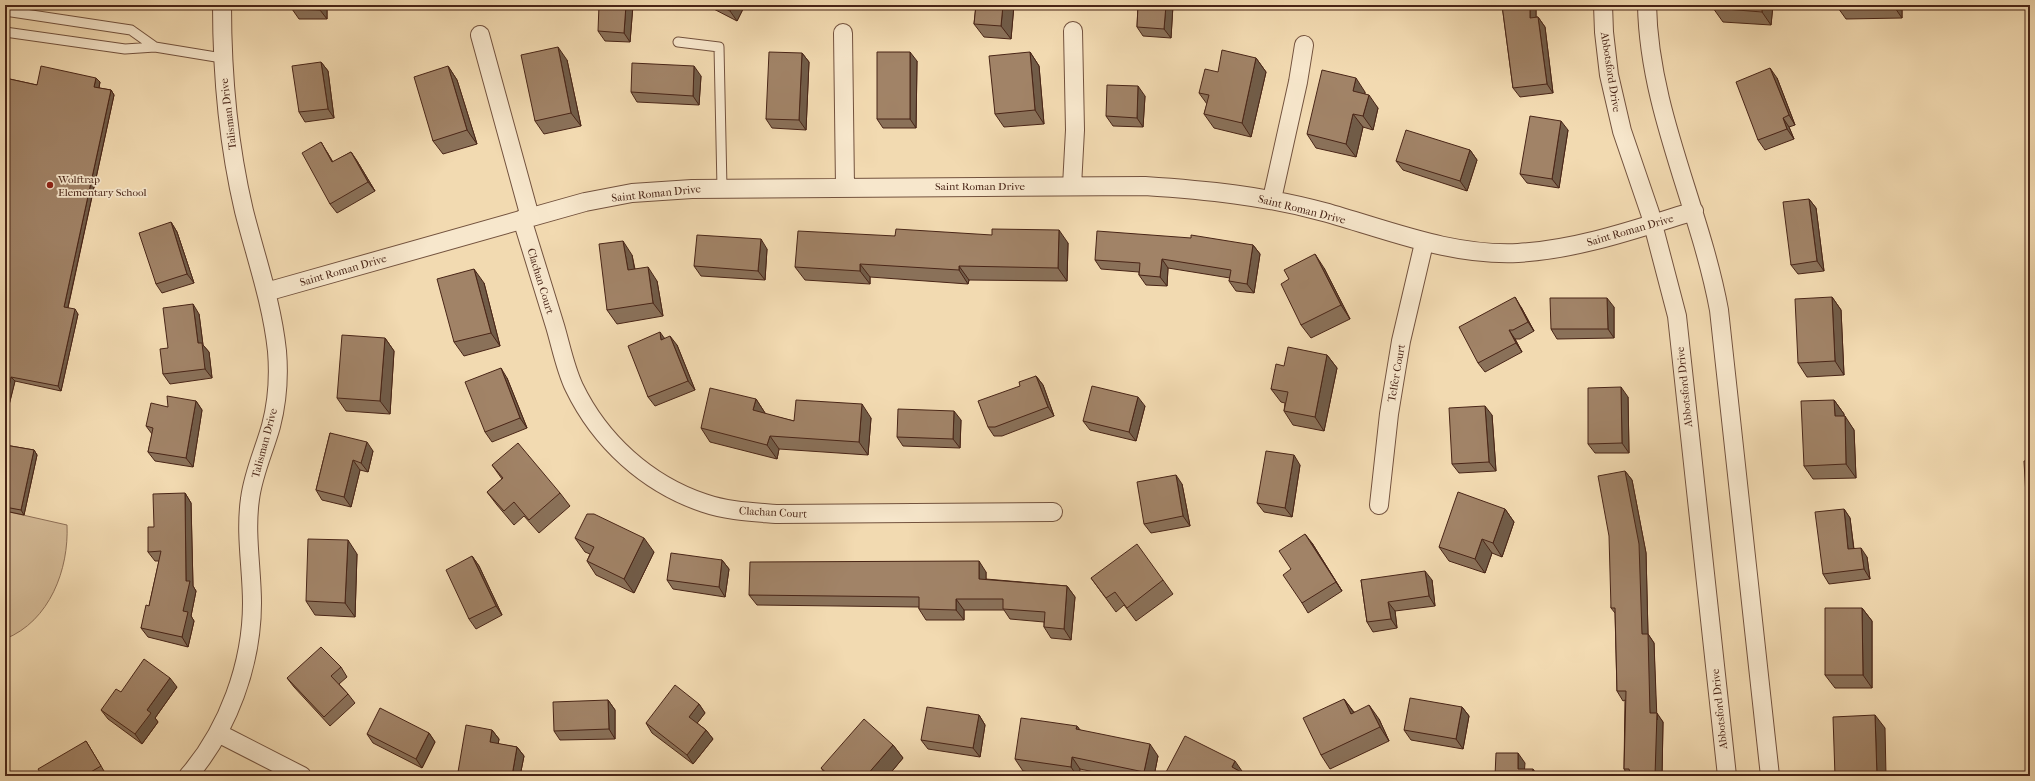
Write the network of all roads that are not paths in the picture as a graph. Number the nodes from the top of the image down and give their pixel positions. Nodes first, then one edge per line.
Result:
1 (222, 5) edge
2 (1603, 5) edge
3 (1647, 5) edge
4 (5, 11) edge
5 (1073, 31) dead end
6 (5, 32) edge
7 (842, 32) dead end
8 (480, 34) dead end
9 (678, 42) dead end
10 (1304, 45) dead end
11 (155, 47) junction
12 (222, 58) junction
13 (845, 186) junction
14 (1072, 186) junction
15 (722, 188) junction
16 (1272, 199) junction
17 (1694, 211) junction
18 (526, 218) junction
19 (1652, 224) junction
20 (1424, 243) junction
21 (266, 292) junction
22 (1379, 506) dead end
23 (1054, 512) dead end
24 (218, 733) junction
25 (188, 776) edge
26 (302, 776) edge
27 (1726, 776) edge
28 (1770, 776) edge

1 - 12 street, Talisman Drive
2 - 19 street, Abbotsford Drive
3 - 17 street
4 - 11 lane
5 - 14 street
6 - 11 lane
7 - 13 street
8 - 18 street, Clachan Court
9 - 15 lane
10 - 16 street
11 - 12 lane
12 - 21 street, Talisman Drive
13 - 14 street, Saint Roman Drive
13 - 15 street, Saint Roman Drive
14 - 16 street, Saint Roman Drive
15 - 18 street, Saint Roman Drive
16 - 20 street, Saint Roman Drive
17 - 19 street, Saint Roman Drive
17 - 28 street
18 - 21 street, Saint Roman Drive
18 - 23 street, Clachan Court
19 - 20 street, Saint Roman Drive
19 - 27 street, Abbotsford Drive
20 - 22 street, Telfer Court
21 - 24 street, Talisman Drive
24 - 25 street, Talisman Drive
24 - 26 street

